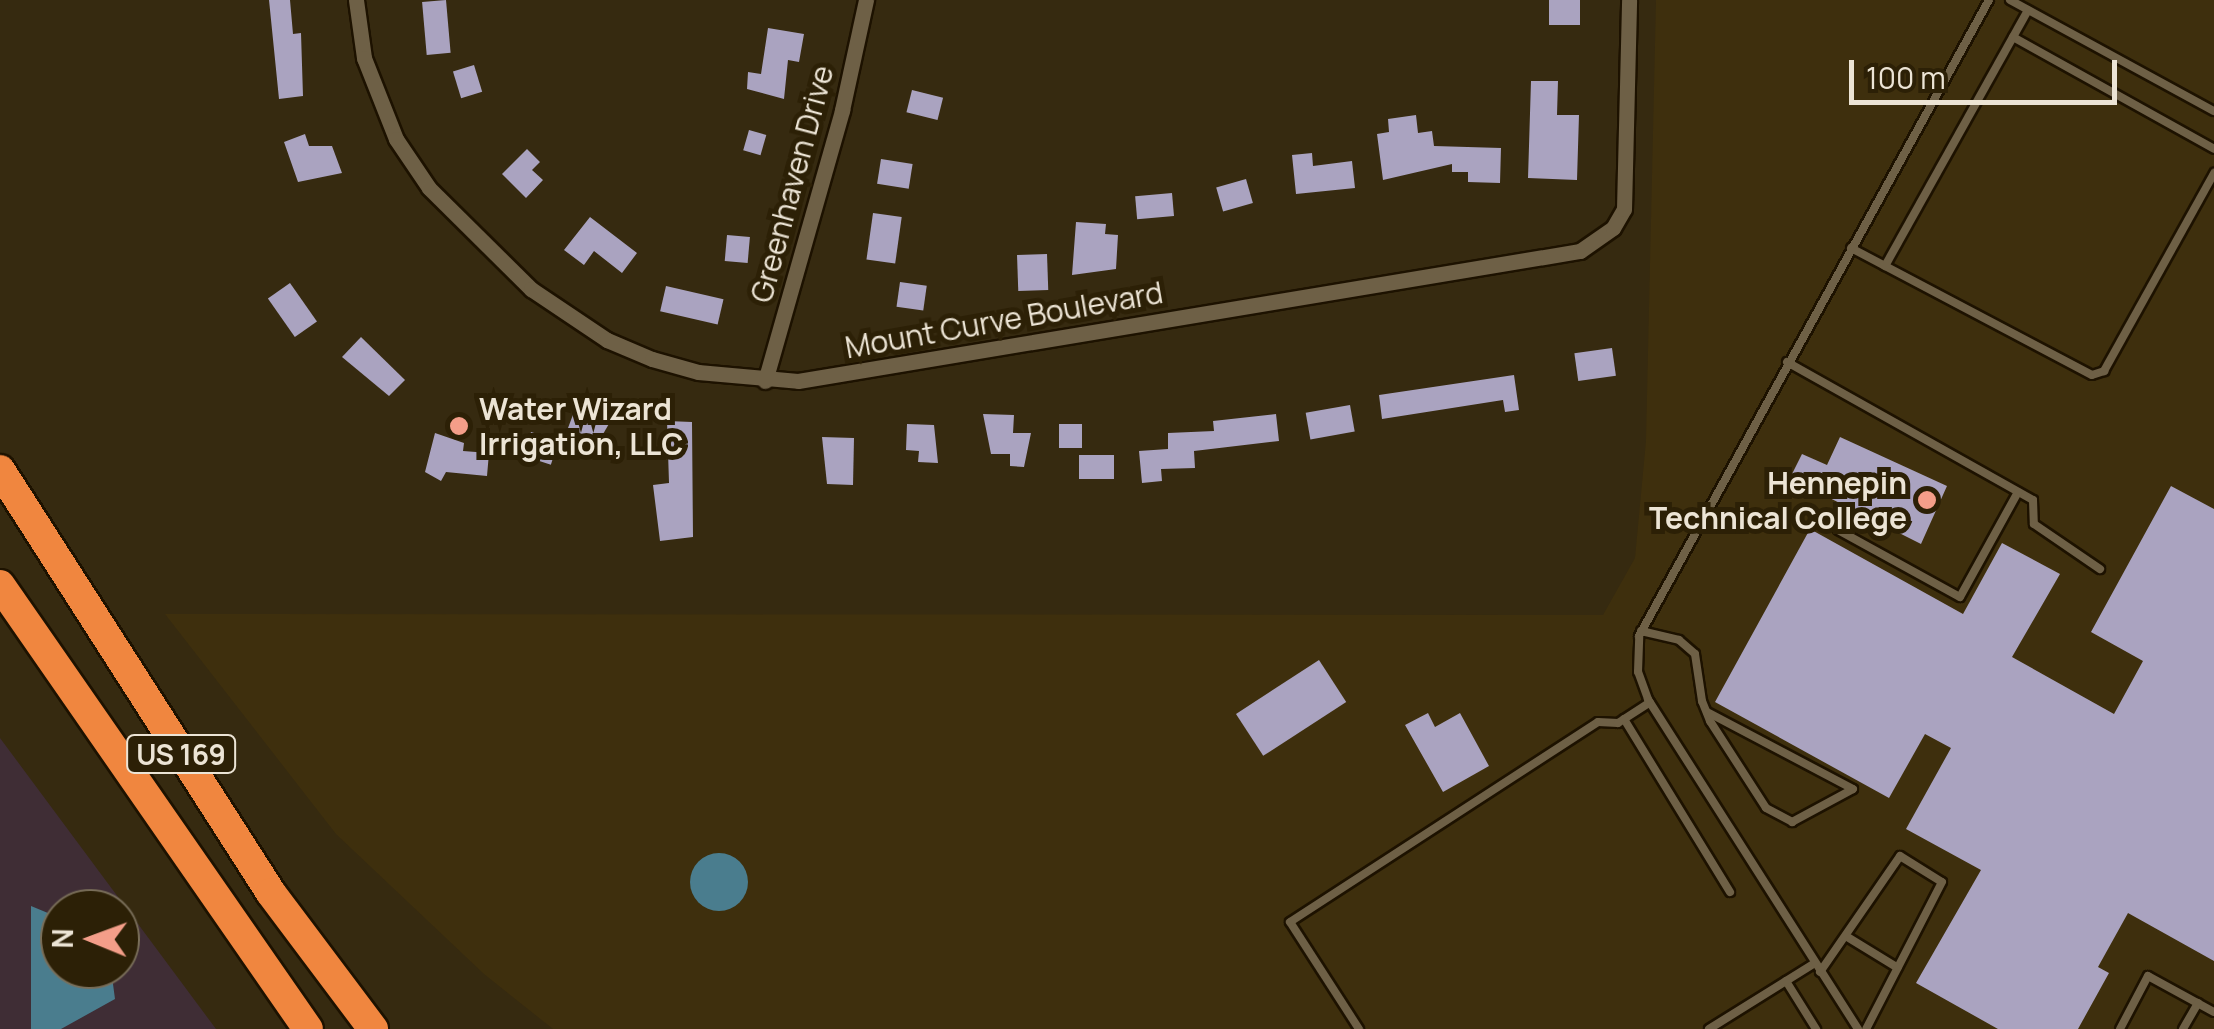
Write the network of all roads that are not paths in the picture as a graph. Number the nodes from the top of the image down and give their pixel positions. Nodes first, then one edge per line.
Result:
1 (356, 0) edge
2 (866, 0) edge
3 (1629, 0) edge
4 (1989, 0) edge
5 (2010, 0) edge
6 (2028, 10) junction
7 (2013, 37) junction
8 (2214, 110) edge
9 (2214, 149) edge
10 (2214, 173) edge
11 (1851, 248) junction
12 (1886, 266) junction
13 (1787, 362) junction
14 (765, 381) junction
15 (0, 470) edge
16 (2018, 492) junction
17 (1838, 530) dead end
18 (2100, 568) dead end
19 (0, 586) edge
20 (1641, 631) junction
21 (1650, 702) junction
22 (1706, 712) junction
23 (1624, 719) junction
24 (1730, 892) dead end
25 (1849, 938) junction
26 (1817, 968) junction
27 (1898, 968) junction
28 (1786, 981) junction
29 (2198, 1003) junction
30 (2214, 1012) edge
31 (308, 1029) edge
32 (373, 1029) edge
33 (1359, 1029) edge
34 (1709, 1029) edge
35 (1816, 1029) edge
36 (1858, 1029) edge
37 (1866, 1029) edge
38 (2120, 1029) edge
39 (2183, 1029) edge

1 - 14 street, Mount Curve Boulevard
2 - 14 street, Greenhaven Drive
3 - 14 street, Mount Curve Boulevard
4 - 11 lane
5 - 6 lane
6 - 7 lane
6 - 8 lane
7 - 9 lane
7 - 12 lane
10 - 12 lane
11 - 12 lane
11 - 13 lane
13 - 16 lane
13 - 20 lane
15 - 32 highway, US 169
16 - 17 lane
16 - 18 lane
19 - 31 highway, US 169
20 - 21 lane
20 - 22 lane
21 - 23 lane
21 - 26 lane
22 - 22 lane
23 - 24 lane
23 - 33 lane
25 - 26 lane
25 - 27 lane
25 - 27 lane
26 - 28 lane
26 - 36 lane
27 - 37 lane
28 - 34 lane
28 - 35 lane
29 - 30 lane
29 - 38 lane
29 - 39 lane

